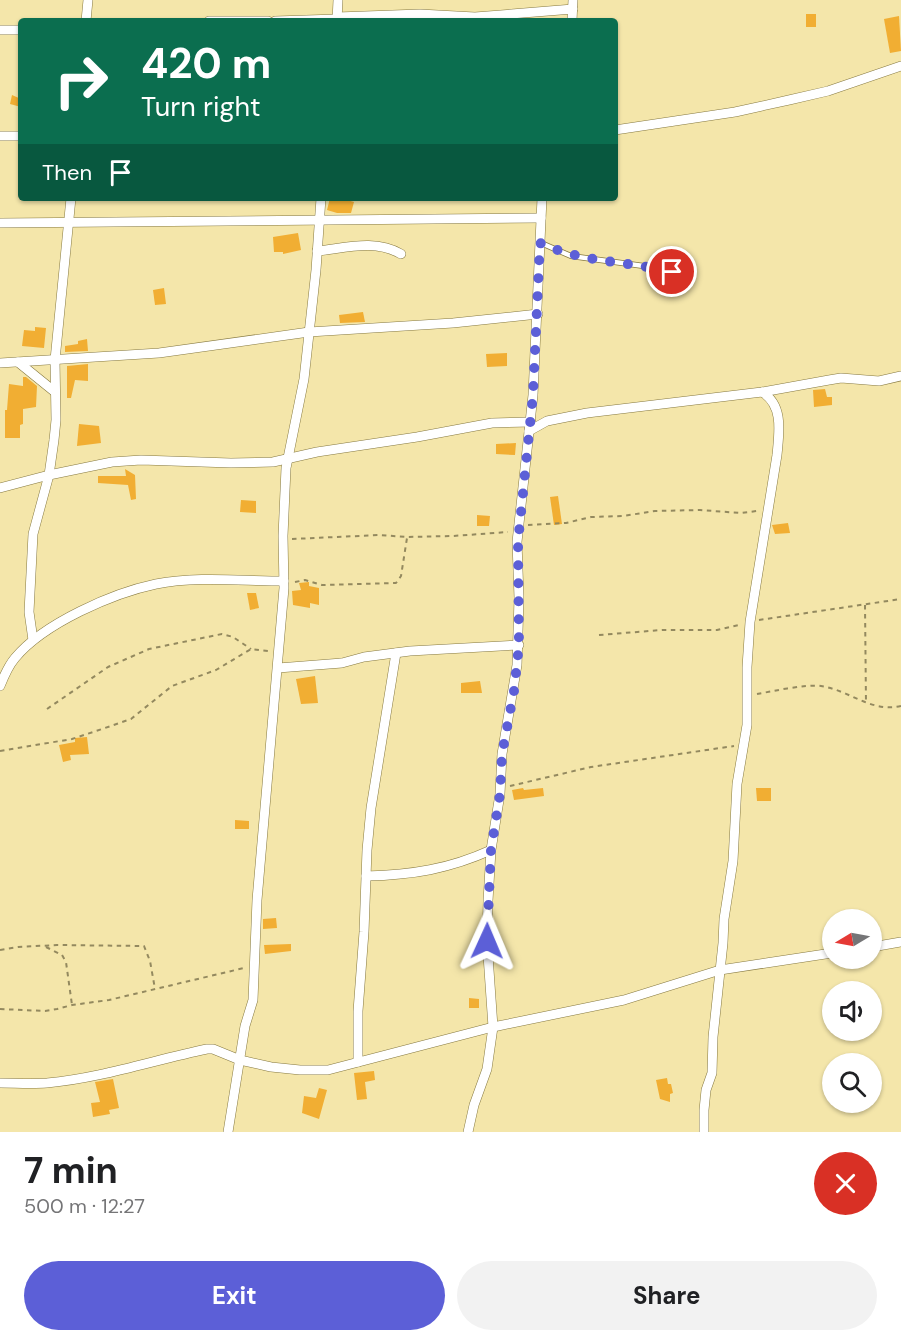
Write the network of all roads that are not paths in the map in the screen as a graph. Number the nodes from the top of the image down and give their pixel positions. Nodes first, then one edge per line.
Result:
1 (88, 0) edge
2 (338, 0) edge
3 (573, 5) edge
4 (86, 18) edge
5 (337, 18) edge
6 (354, 18) edge
7 (0, 30) edge
8 (18, 30) edge
9 (901, 66) edge
10 (618, 130) edge
11 (0, 136) edge
12 (18, 136) edge
13 (70, 201) edge
14 (321, 201) edge
15 (542, 201) edge
16 (541, 218) junction
17 (319, 220) junction
18 (0, 223) edge
19 (67, 224) junction
20 (540, 243) junction
21 (317, 251) junction
22 (401, 254) dead end
23 (692, 278) dead end
24 (538, 314) junction
25 (309, 332) junction
26 (55, 360) junction
27 (18, 362) junction
28 (0, 363) edge
29 (901, 376) edge
30 (54, 392) junction
31 (762, 392) junction
32 (532, 405) junction
33 (557, 419) junction
34 (530, 426) junction
35 (287, 459) junction
36 (49, 475) junction
37 (0, 488) edge
38 (284, 584) junction
39 (33, 640) junction
40 (519, 645) junction
41 (396, 653) junction
42 (278, 668) junction
43 (0, 686) edge
44 (491, 850) junction
45 (366, 876) junction
46 (901, 942) edge
47 (882, 945) edge
48 (822, 955) edge
49 (720, 970) junction
50 (493, 1027) junction
51 (240, 1060) junction
52 (358, 1062) junction
53 (0, 1083) edge
54 (228, 1132) edge
55 (468, 1132) edge
56 (704, 1132) edge

1 - 4 street
2 - 5 street
3 - 6 street
7 - 8 street
9 - 10 street
11 - 12 street
13 - 19 street
14 - 17 street
15 - 16 street
16 - 17 street
16 - 20 street
17 - 19 street
17 - 21 street
18 - 19 street
19 - 26 street
20 - 23 lane
20 - 24 street
21 - 22 street
21 - 25 street
24 - 25 street
24 - 32 street
25 - 26 street
25 - 35 street
26 - 27 street
26 - 30 street
27 - 28 street
27 - 30 street
29 - 31 street
30 - 36 street
31 - 33 street
31 - 49 street
32 - 33 street
32 - 34 street
33 - 34 street
34 - 35 street
34 - 40 street
35 - 36 street
35 - 38 street
36 - 37 street
36 - 39 street
38 - 39 street
38 - 42 street
39 - 43 street
40 - 41 street
40 - 44 street
41 - 42 street
41 - 45 street
42 - 51 street
44 - 45 street
44 - 50 street
45 - 52 street
46 - 47 street
48 - 49 street
49 - 50 street
49 - 56 street
50 - 52 street
50 - 55 street
51 - 52 street
51 - 53 street
51 - 54 street

